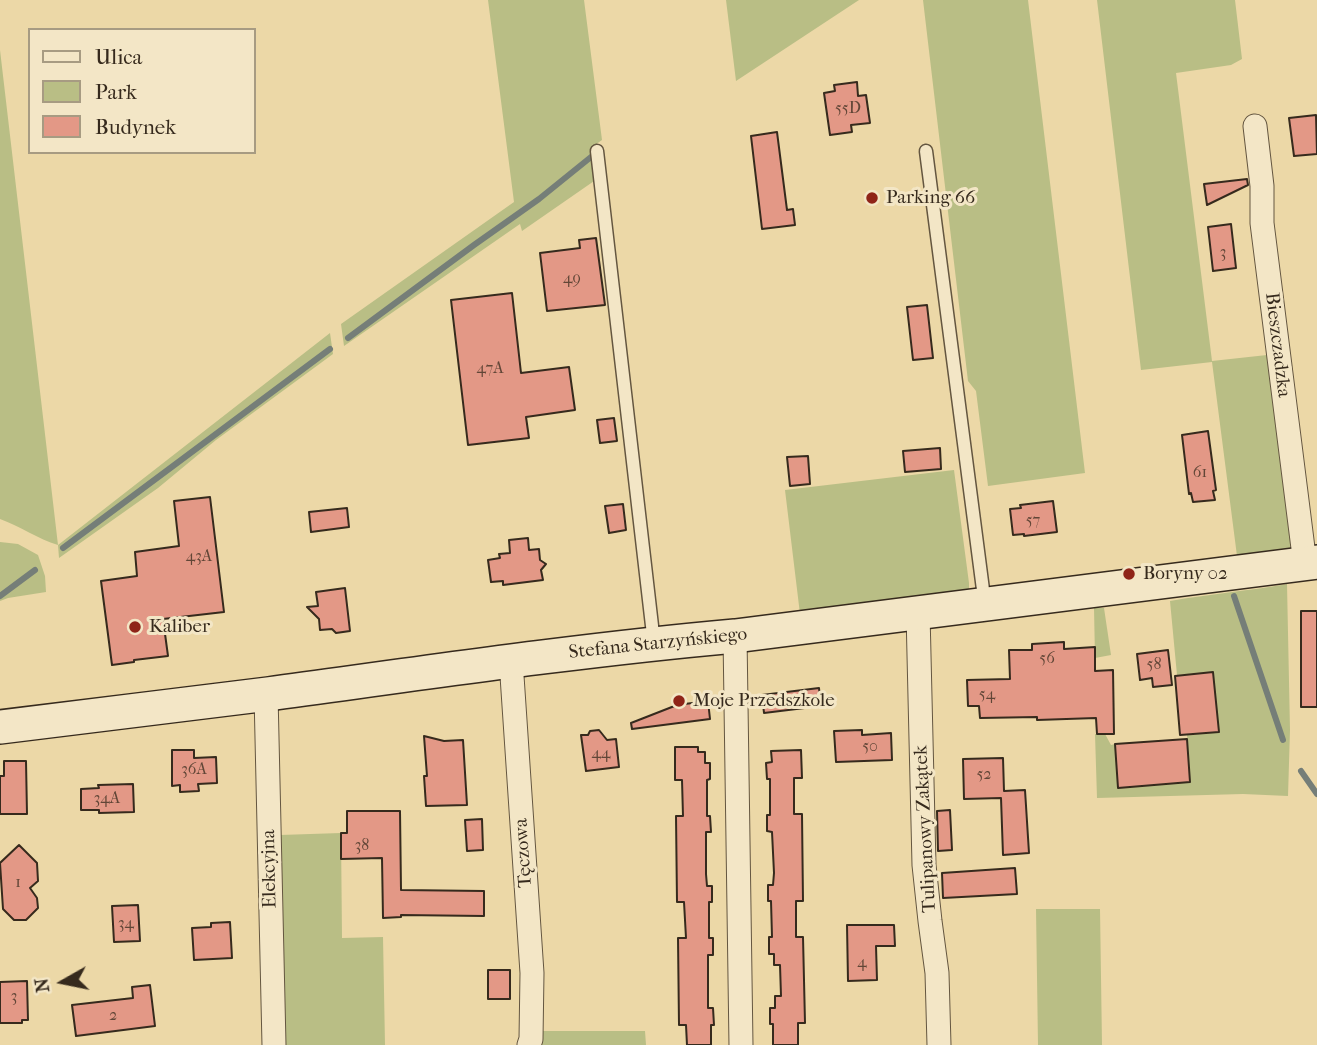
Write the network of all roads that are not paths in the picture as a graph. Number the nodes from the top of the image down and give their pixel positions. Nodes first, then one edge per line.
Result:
1 (1255, 126) dead end
2 (597, 151) dead end
3 (926, 151) dead end
4 (1311, 563) edge
5 (985, 605) junction
6 (918, 613) junction
7 (735, 636) junction
8 (654, 643) junction
9 (510, 660) junction
10 (266, 694) junction
11 (0, 727) edge
12 (274, 1045) edge
13 (529, 1045) edge
14 (741, 1045) edge
15 (939, 1045) edge

1 - 4 street, Bieszczadzka
2 - 8 lane
3 - 5 lane
4 - 5 street, Stefana Starzyńskiego
5 - 6 street, Stefana Starzyńskiego
6 - 7 street, Stefana Starzyńskiego
6 - 15 street, Tulipanowy Zakątek
7 - 8 street, Stefana Starzyńskiego
7 - 14 street
8 - 9 street, Stefana Starzyńskiego
9 - 10 street, Stefana Starzyńskiego
9 - 13 street, Tęczowa
10 - 11 street, Stefana Starzyńskiego
10 - 12 street, Elekcyjna

